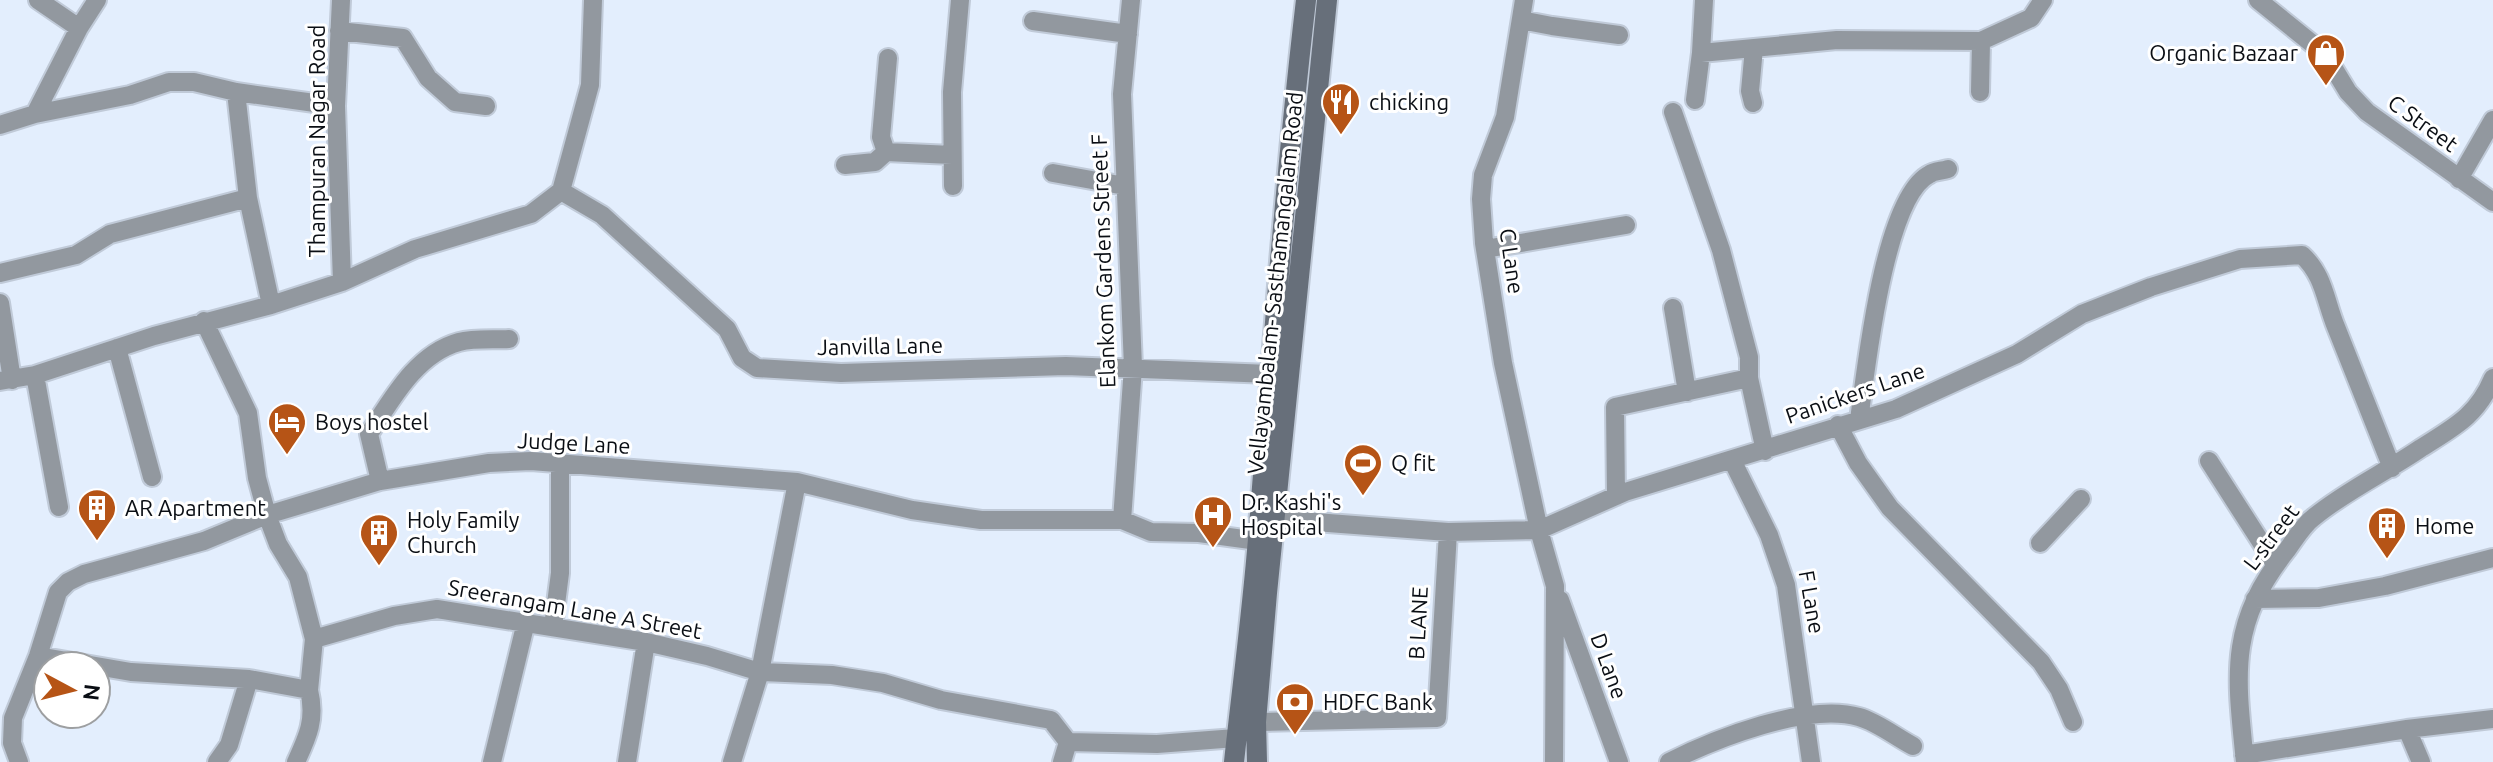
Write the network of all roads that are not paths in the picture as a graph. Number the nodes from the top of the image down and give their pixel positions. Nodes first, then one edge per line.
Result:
1 (38, 0) edge
2 (97, 0) edge
3 (341, 0) edge
4 (593, 0) edge
5 (960, 0) edge
6 (1131, 0) edge
7 (1306, 0) edge
8 (1327, 0) edge
9 (1524, 0) edge
10 (1704, 0) edge
11 (2043, 0) edge
12 (2258, 0) edge
13 (1521, 20) junction
14 (1033, 21) dead end
15 (79, 28) junction
16 (339, 31) junction
17 (1128, 34) junction
18 (1619, 35) dead end
19 (1981, 41) junction
20 (1754, 48) junction
21 (1300, 51) junction
22 (1701, 53) junction
23 (1322, 54) junction
24 (888, 58) dead end
25 (236, 92) junction
26 (1980, 92) dead end
27 (1695, 100) dead end
28 (1753, 103) dead end
29 (336, 106) junction
30 (486, 106) dead end
31 (1673, 112) dead end
32 (35, 114) junction
33 (2493, 120) edge
34 (0, 125) edge
35 (886, 152) junction
36 (952, 155) junction
37 (845, 165) dead end
38 (1948, 169) dead end
39 (1053, 173) dead end
40 (2459, 179) junction
41 (953, 186) dead end
42 (1125, 186) junction
43 (561, 191) junction
44 (248, 198) junction
45 (2493, 202) edge
46 (1626, 225) dead end
47 (1485, 249) junction
48 (0, 273) edge
49 (342, 282) junction
50 (0, 303) edge
51 (271, 305) junction
52 (1673, 308) dead end
53 (204, 321) junction
54 (509, 339) dead end
55 (117, 348) junction
56 (1133, 367) junction
57 (1270, 374) junction
58 (35, 375) junction
59 (1749, 378) junction
60 (2493, 378) edge
61 (6, 380) edge
62 (1687, 392) junction
63 (1859, 420) junction
64 (1838, 425) junction
65 (1765, 451) junction
66 (1732, 460) junction
67 (2209, 461) dead end
68 (560, 464) junction
69 (2392, 468) junction
70 (152, 477) dead end
71 (380, 481) junction
72 (797, 482) junction
73 (1616, 496) junction
74 (2081, 499) dead end
75 (59, 507) dead end
76 (267, 515) junction
77 (1275, 519) junction
78 (1122, 520) junction
79 (1539, 530) junction
80 (1448, 532) junction
81 (1258, 541) junction
82 (2040, 543) dead end
83 (2493, 558) edge
84 (2275, 564) junction
85 (1555, 586) junction
86 (2255, 599) junction
87 (526, 622) junction
88 (553, 627) junction
89 (314, 639) junction
90 (646, 642) junction
91 (40, 650) edge
92 (112, 669) edge
93 (32, 671) edge
94 (760, 672) junction
95 (249, 679) junction
96 (309, 690) junction
97 (1806, 714) junction
98 (2493, 719) edge
99 (1256, 722) junction
100 (2073, 722) dead end
101 (2407, 729) junction
102 (1236, 738) junction
103 (1068, 742) junction
104 (1913, 746) dead end
105 (2244, 758) edge
106 (19, 762) edge
107 (217, 762) edge
108 (296, 762) edge
109 (492, 762) edge
110 (627, 762) edge
111 (732, 762) edge
112 (1062, 762) edge
113 (1234, 762) edge
114 (1257, 762) edge
115 (1554, 762) edge
116 (1619, 762) edge
117 (1669, 762) edge
118 (1811, 762) edge
119 (2421, 762) edge

1 - 15 street
2 - 15 street
3 - 16 street, Thampuran Nagar Road
4 - 43 street
5 - 36 street
6 - 17 street, Elankom Gardens Street F
7 - 21 main road, Vellayambalam- Sasthamangalam Road
8 - 23 main road, Vellayambalam- Sasthamangalam Road
9 - 13 street, C Lane
10 - 22 street
11 - 19 street
12 - 40 street, C Street
13 - 18 street
13 - 47 street, C Lane
14 - 17 street
15 - 32 street
16 - 29 street, Thampuran Nagar Road
16 - 30 street
17 - 42 street, Elankom Gardens Street F
19 - 20 street
19 - 26 street
20 - 22 street
20 - 28 street
21 - 23 main road
21 - 57 main road, Vellayambalam- Sasthamangalam Road
22 - 27 street
23 - 77 main road, Vellayambalam- Sasthamangalam Road
24 - 35 street
25 - 29 street
25 - 32 street
25 - 44 street
29 - 49 street, Thampuran Nagar Road
31 - 59 street
32 - 34 street
33 - 40 street
35 - 36 street
35 - 37 street
36 - 41 street
38 - 63 street
39 - 42 street
40 - 45 street, C Street
42 - 56 street, Elankom Gardens Street F
43 - 49 street
43 - 56 street, Janvilla Lane
44 - 48 street
44 - 51 street
46 - 47 street
47 - 79 street, C Lane
49 - 51 street
50 - 61 street
51 - 53 street
52 - 62 street
53 - 55 street
53 - 76 street
54 - 71 street
55 - 58 street
55 - 70 street
56 - 57 street, Janvilla Lane
56 - 78 street, Elankom Gardens Street F
57 - 81 main road, Vellayambalam- Sasthamangalam Road
58 - 61 street
58 - 75 street
59 - 62 street
59 - 65 street
60 - 69 street, L-street
62 - 73 street
63 - 64 street, Panickers Lane
63 - 69 street, Panickers Lane
64 - 65 street, Panickers Lane
64 - 100 street
65 - 66 street, Panickers Lane
66 - 73 street, Panickers Lane
66 - 97 street, F Lane
67 - 84 street
68 - 71 street, Judge Lane
68 - 72 street, Judge Lane
68 - 88 street
69 - 84 street, L-street
71 - 76 street, Judge Lane
72 - 78 street, Judge Lane
72 - 94 street
73 - 79 street, Panickers Lane
74 - 82 street
76 - 89 street
76 - 91 street, Judge Lane
77 - 80 street, Panickers Lane
77 - 99 main road, Vellayambalam- Sasthamangalam Road
78 - 81 street, Judge Lane
79 - 80 street, Panickers Lane
79 - 85 street, C Lane
80 - 99 street, B LANE
81 - 102 main road, Vellayambalam- Sasthamangalam Road
83 - 86 street
84 - 86 street, L-street
85 - 115 street
85 - 116 street, D Lane
86 - 105 street, L-street
87 - 88 street, Sreerangam Lane A Street
87 - 89 street, Sreerangam Lane A Street
87 - 109 street
88 - 90 street, Sreerangam Lane A Street
89 - 96 street
90 - 94 street, Sreerangam Lane A Street
90 - 110 street, Sreerangam Lane A Street
92 - 95 street
93 - 106 street, Judge Lane
94 - 103 street, Sreerangam Lane A Street
94 - 111 street
95 - 96 street
95 - 107 street
96 - 108 street
97 - 104 street
97 - 117 street
97 - 118 street, F Lane
98 - 101 street
99 - 114 main road, Vellayambalam- Sasthamangalam Road
101 - 105 street
101 - 119 street
102 - 103 street
102 - 113 main road, Vellayambalam- Sasthamangalam Road
103 - 112 street

